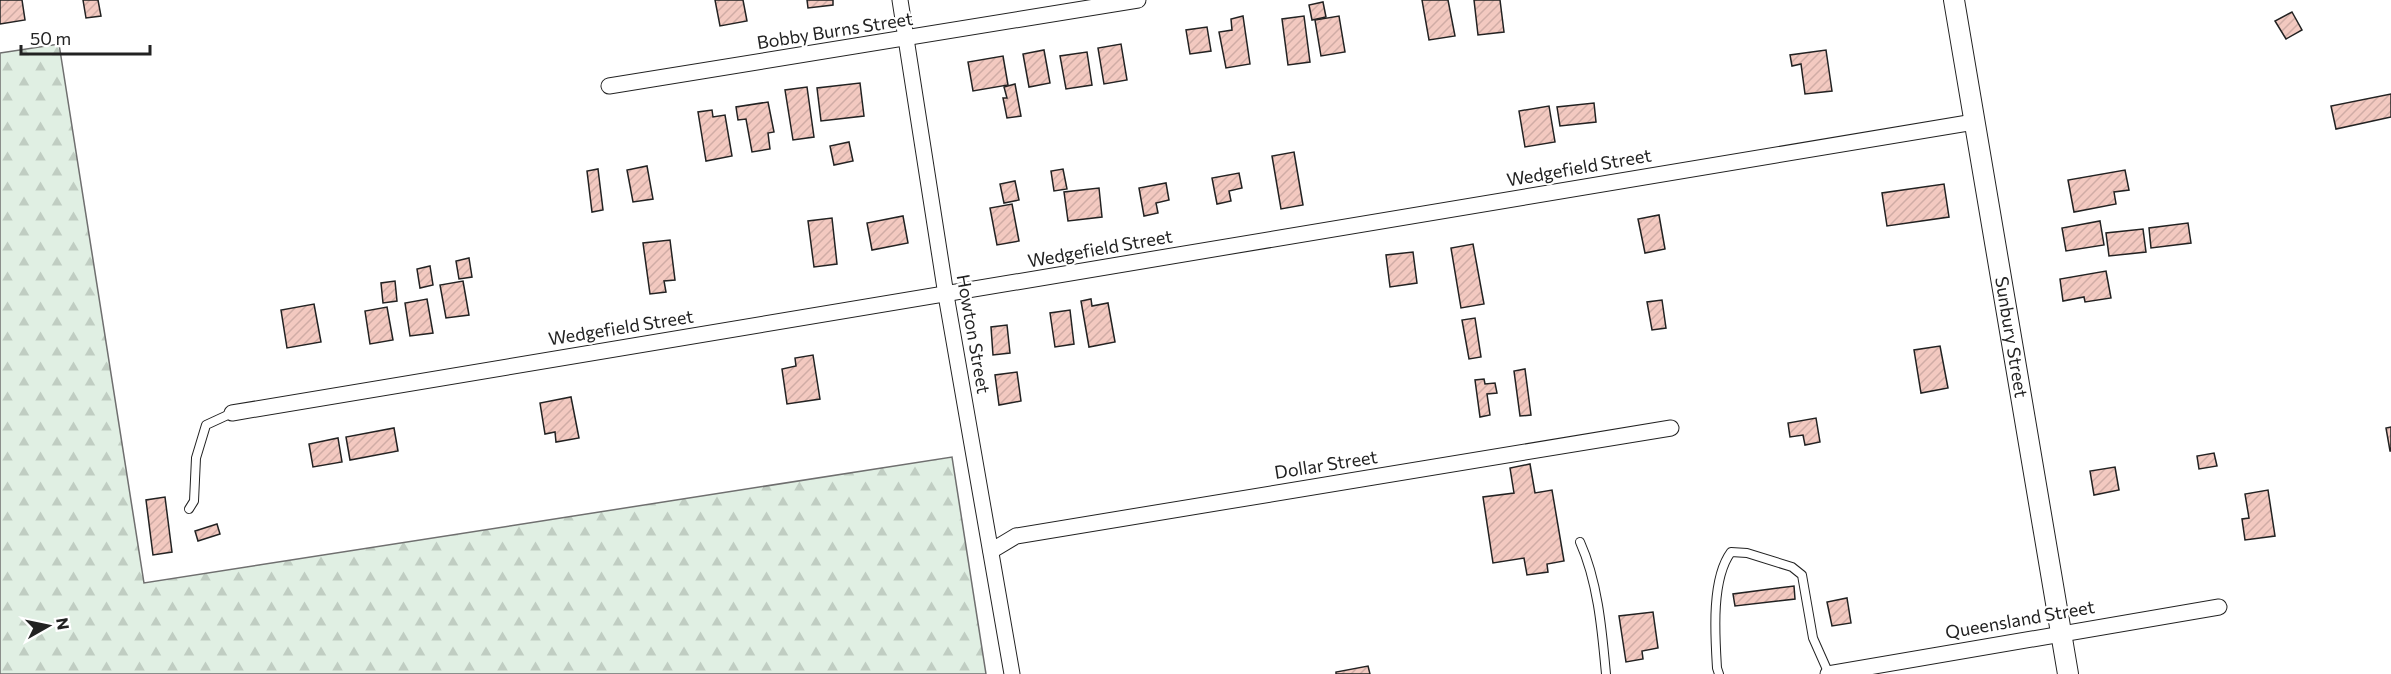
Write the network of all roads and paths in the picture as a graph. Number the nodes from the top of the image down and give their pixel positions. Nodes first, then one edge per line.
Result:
1 (900, 0) edge
2 (1138, 0) edge
3 (1954, 0) edge
4 (907, 39) junction
5 (609, 86) dead end
6 (1974, 122) junction
7 (946, 295) junction
8 (232, 413) joint
9 (1671, 428) dead end
10 (189, 509) dead end
11 (1580, 542) dead end
12 (992, 551) junction
13 (2219, 607) dead end
14 (2061, 632) junction
15 (1012, 674) edge
16 (1606, 674) edge
17 (1719, 674) edge
18 (1828, 674) edge
19 (2068, 674) edge

1 - 4 street, Howton Street
2 - 4 street, Bobby Burns Street
3 - 6 street, Sunbury Street
4 - 5 street, Bobby Burns Street
4 - 7 street, Howton Street
6 - 7 street, Wedgefield Street
6 - 14 street, Sunbury Street
7 - 8 street, Wedgefield Street
7 - 12 street, Howton Street
8 - 10 lane
9 - 12 street, Dollar Street
11 - 16 lane
12 - 15 street, Howton Street
13 - 14 street, Queensland Street
14 - 18 street, Queensland Street
14 - 19 street, Sunbury Street
17 - 18 lane

